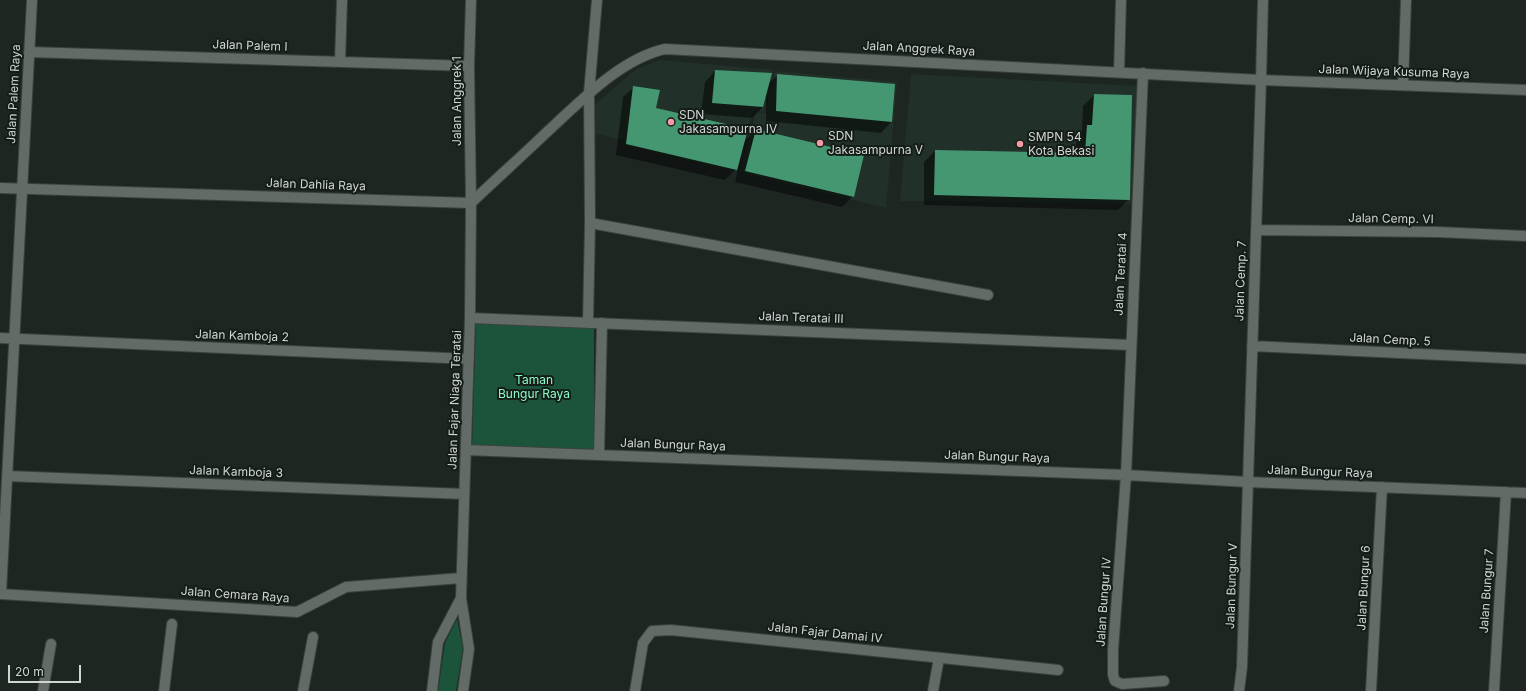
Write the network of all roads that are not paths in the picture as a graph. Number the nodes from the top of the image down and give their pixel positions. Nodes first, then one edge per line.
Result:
1 (32, 0) edge
2 (342, 0) edge
3 (472, 0) edge
4 (597, 0) edge
5 (1121, 0) edge
6 (1262, 0) edge
7 (1406, 0) edge
8 (29, 52) junction
9 (340, 62) junction
10 (469, 66) junction
11 (1119, 72) junction
12 (1143, 73) junction
13 (1261, 80) junction
14 (1403, 85) junction
15 (1526, 90) edge
16 (589, 93) junction
17 (0, 188) edge
18 (23, 189) junction
19 (471, 203) junction
20 (590, 222) junction
21 (1256, 230) junction
22 (1526, 236) edge
23 (988, 295) dead end
24 (470, 318) junction
25 (588, 323) junction
26 (602, 323) junction
27 (0, 338) edge
28 (15, 339) junction
29 (1131, 344) junction
30 (1252, 346) junction
31 (469, 359) junction
32 (1526, 360) edge
33 (466, 450) junction
34 (599, 455) junction
35 (1126, 475) junction
36 (7, 476) junction
37 (1248, 482) junction
38 (1382, 487) junction
39 (1506, 492) junction
40 (464, 494) junction
41 (1526, 494) edge
42 (462, 578) junction
43 (1, 594) edge
44 (461, 598) junction
45 (172, 624) dead end
46 (312, 637) dead end
47 (51, 644) dead end
48 (939, 658) junction
49 (1058, 670) dead end
50 (1164, 681) dead end
51 (43, 691) edge
52 (164, 691) edge
53 (303, 691) edge
54 (432, 691) edge
55 (463, 691) edge
56 (635, 691) edge
57 (933, 691) edge
58 (1239, 691) edge
59 (1371, 691) edge
60 (1494, 691) edge

1 - 8 street, Jalan Palem Raya
2 - 9 street
3 - 10 street, Jalan Anggrek 1
4 - 16 street
5 - 11 street
6 - 13 street, Jalan Cemp. 7
7 - 14 street
8 - 9 street, Jalan Palem I
8 - 18 street, Jalan Palem Raya
9 - 10 street, Jalan Palem I
10 - 19 street, Jalan Anggrek 1
11 - 12 street, Jalan Anggrek Raya
11 - 16 street, Jalan Anggrek Raya
12 - 13 street, Jalan Anggrek Raya
12 - 29 street, Jalan Teratai 4
13 - 14 street, Jalan Wijaya Kusuma Raya
13 - 21 street, Jalan Cemp. 7
14 - 15 street, Jalan Wijaya Kusuma Raya
16 - 19 street
16 - 20 street
17 - 18 street, Jalan Dahlia Raya
18 - 19 street, Jalan Dahlia Raya
18 - 28 street, Jalan Palem Raya
19 - 24 street, Jalan Fajar Niaga Teratai
20 - 23 street
20 - 25 street
21 - 22 street, Jalan Cemp. VI
21 - 30 street, Jalan Cemp. 7
24 - 25 street, Jalan Teratai III
24 - 31 street, Jalan Fajar Niaga Teratai
25 - 26 street, Jalan Teratai III
26 - 29 street, Jalan Teratai III
26 - 34 street
27 - 28 street, Jalan Kamboja 2
28 - 31 street, Jalan Kamboja 2
28 - 36 street, Jalan Palem Raya
29 - 35 street, Jalan Teratai 4
30 - 32 street, Jalan Cemp. 5
30 - 37 street, Jalan Cemp. 7
31 - 33 street, Jalan Fajar Niaga Teratai
33 - 34 street, Jalan Bungur Raya
33 - 40 street, Jalan Fajar Niaga Teratai
34 - 35 street, Jalan Bungur Raya
35 - 37 street, Jalan Bungur Raya
35 - 50 street, Jalan Bungur IV
36 - 40 street, Jalan Kamboja 3
36 - 43 street, Jalan Palem Raya
37 - 38 street, Jalan Bungur Raya
37 - 58 street, Jalan Bungur V
38 - 39 street, Jalan Bungur Raya
38 - 59 street, Jalan Bungur 6
39 - 41 street, Jalan Bungur Raya
39 - 60 street, Jalan Bungur 7
40 - 42 street, Jalan Fajar Niaga Teratai
42 - 43 street, Jalan Cemara Raya
42 - 44 street, Jalan Fajar Niaga Teratai
44 - 54 street, Jalan Fajar Niaga Teratai
44 - 55 street, Jalan Fajar Niaga Teratai
45 - 52 street
46 - 53 street
47 - 51 street
48 - 49 street, Jalan Fajar Damai IV
48 - 56 street, Jalan Fajar Damai IV
48 - 57 street

